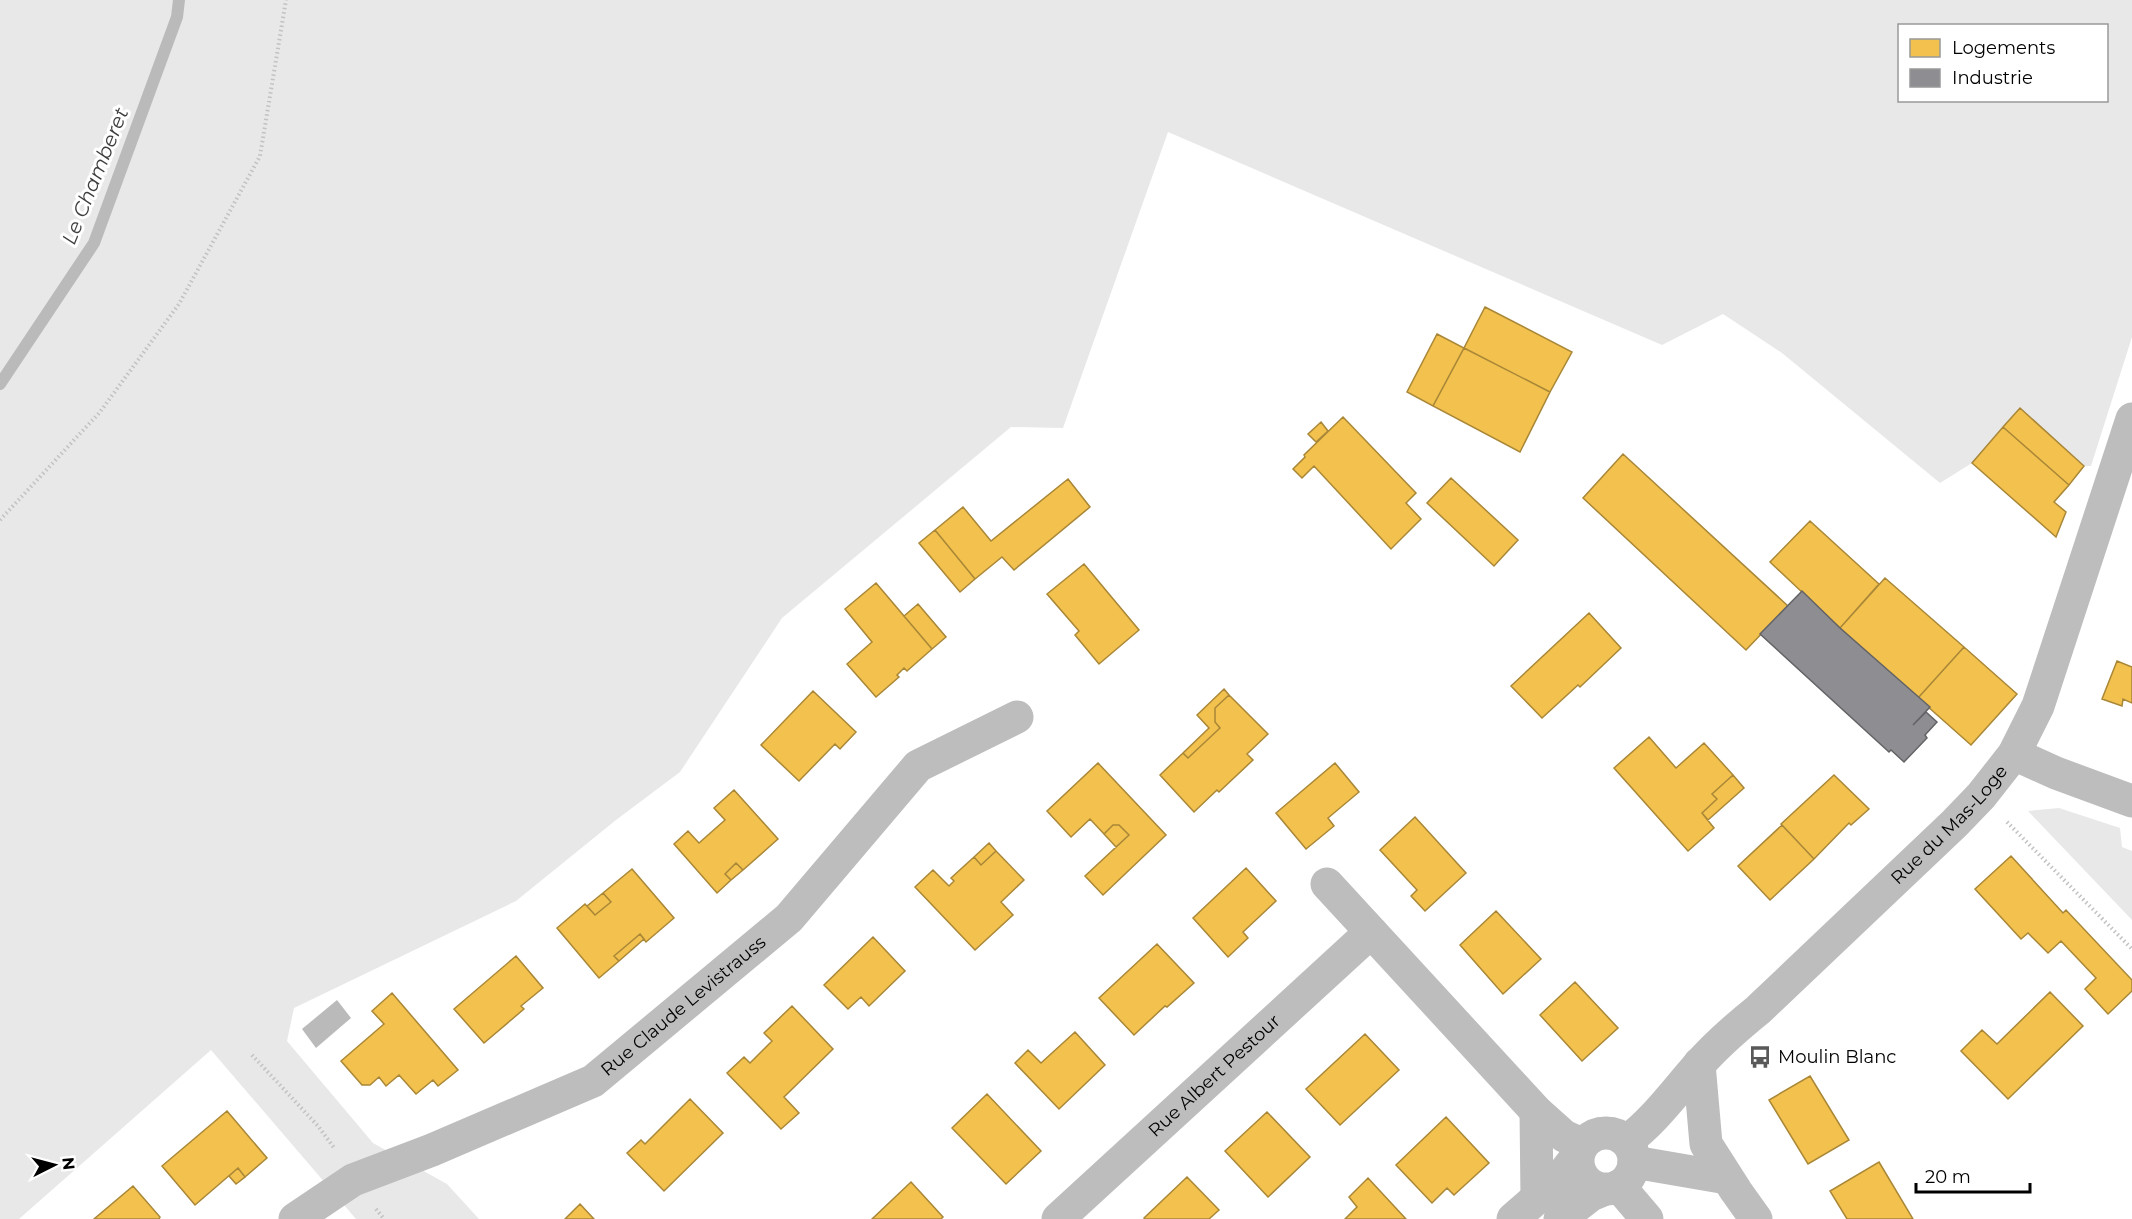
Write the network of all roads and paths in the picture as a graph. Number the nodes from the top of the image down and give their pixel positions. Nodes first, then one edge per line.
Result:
1 (286, 0) edge
2 (2132, 419) edge
3 (0, 520) edge
4 (1017, 717) dead end
5 (2014, 754) junction
6 (1981, 796) junction
7 (2132, 801) edge
8 (1327, 884) dead end
9 (1371, 932) junction
10 (2132, 949) edge
11 (252, 1055) dead end
12 (1699, 1064) junction
13 (1536, 1111) junction
14 (1580, 1150) junction
15 (1621, 1170) junction
16 (1727, 1178) junction
17 (353, 1180) junction
18 (1536, 1212) edge
19 (295, 1219) edge
20 (384, 1219) edge
21 (1058, 1219) edge
22 (1647, 1219) edge
23 (1756, 1219) edge

1 - 3 path
2 - 5 street, Rue du Mas-Loge
4 - 17 street, Rue Claude Levistrauss
5 - 6 street, Rue du Mas-Loge
5 - 7 street
6 - 10 path
6 - 12 street, Rue du Mas-Loge
8 - 9 street
9 - 13 street
9 - 21 street, Rue Albert Pestour
11 - 17 path
12 - 15 street, Rue du Mas-Loge
12 - 16 street
13 - 14 street
13 - 18 street
14 - 15 street
14 - 15 street
14 - 18 street
15 - 16 street
15 - 18 street, Rue du Mas-Loge
15 - 22 street
16 - 23 street
17 - 19 street, Rue Claude Levistrauss
17 - 20 path

